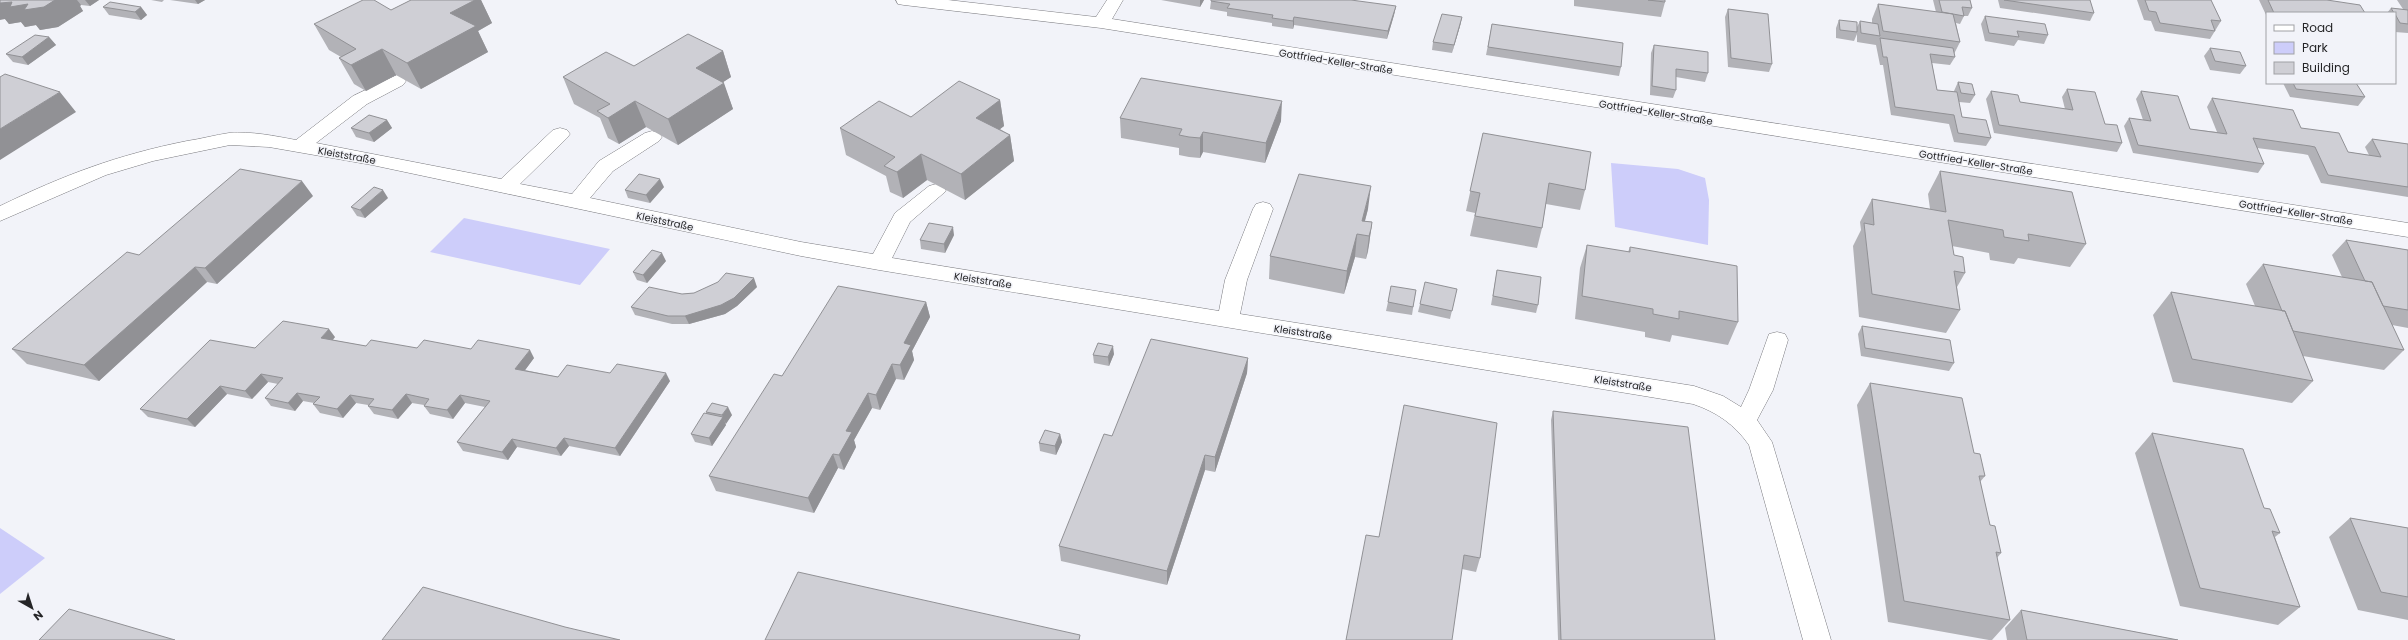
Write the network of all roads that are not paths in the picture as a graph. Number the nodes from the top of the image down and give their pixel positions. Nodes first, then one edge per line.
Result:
1 (904, 0) edge
2 (1115, 0) edge
3 (1101, 23) junction
4 (397, 81) edge
5 (560, 134) dead end
6 (652, 137) edge
7 (300, 146) junction
8 (505, 187) junction
9 (936, 191) edge
10 (576, 202) junction
11 (1263, 209) dead end
12 (0, 214) edge
13 (2408, 230) edge
14 (879, 263) junction
15 (1228, 320) junction
16 (1777, 340) dead end
17 (1746, 421) junction
18 (1817, 640) edge

1 - 3 street, Gottfried-Keller-Straße
2 - 3 street
3 - 13 street, Gottfried-Keller-Straße
4 - 7 street
5 - 8 street
6 - 10 street
7 - 8 street, Kleiststraße
7 - 12 street, Kleiststraße
8 - 10 street, Kleiststraße
9 - 14 street
10 - 14 street, Kleiststraße
11 - 15 street
14 - 15 street, Kleiststraße
15 - 17 street, Kleiststraße
16 - 17 street
17 - 18 street, Kleiststraße

